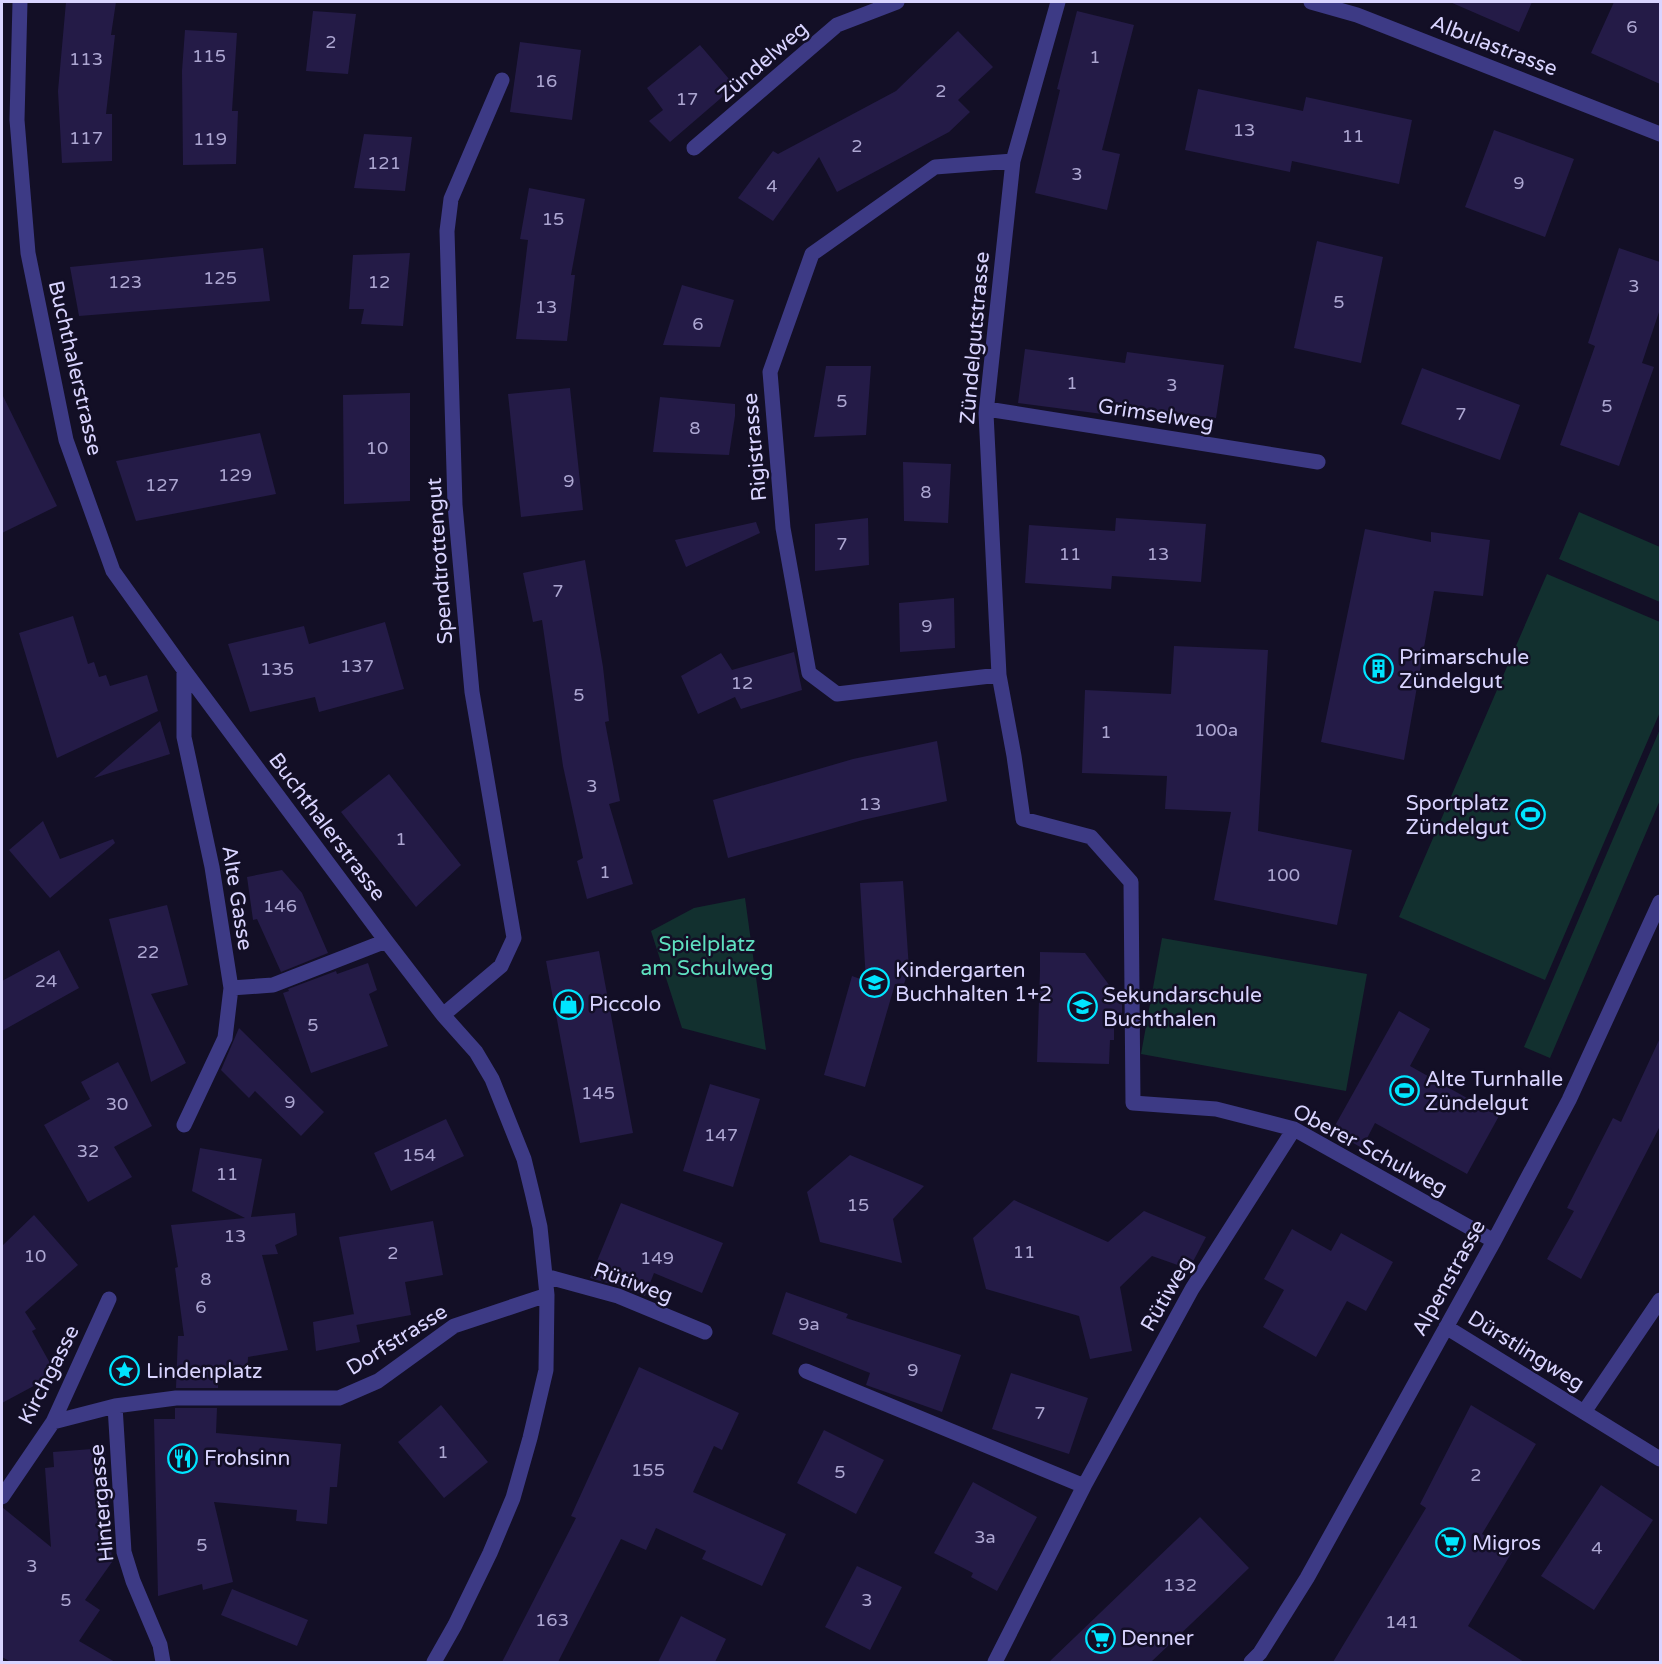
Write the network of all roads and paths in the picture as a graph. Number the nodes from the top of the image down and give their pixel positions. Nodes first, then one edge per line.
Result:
1 (20, 2) edge
2 (897, 2) edge
3 (1058, 2) edge
4 (1311, 2) edge
5 (1359, 8) edge
6 (502, 80) dead end
7 (2, 120) edge
8 (17, 120) junction
9 (1660, 134) edge
10 (694, 148) dead end
11 (1013, 161) junction
12 (987, 409) junction
13 (1318, 462) dead end
14 (184, 670) junction
15 (999, 675) junction
16 (1014, 756) joint
17 (1660, 902) edge
18 (386, 940) junction
19 (231, 988) junction
20 (443, 1015) junction
21 (184, 1125) dead end
22 (1294, 1129) junction
23 (1494, 1241) junction
24 (545, 1276) junction
25 (548, 1295) junction
26 (109, 1299) dead end
27 (1660, 1300) edge
28 (1446, 1327) junction
29 (705, 1332) dead end
30 (806, 1371) dead end
31 (115, 1406) junction
32 (1584, 1412) junction
33 (53, 1422) junction
34 (1660, 1459) edge
35 (1084, 1486) junction
36 (2, 1497) edge
37 (163, 1662) edge
38 (434, 1662) edge
39 (995, 1662) edge
40 (1251, 1662) edge

1 - 8 street, Buchthalerstrasse
2 - 10 street, Zündelweg
3 - 11 street, Zündelgutstrasse
4 - 5 street, Albulastrasse
5 - 9 street, Albulastrasse
6 - 20 street, Spendtrottengut
7 - 8 street
8 - 14 street, Buchthalerstrasse
11 - 12 street, Zündelgutstrasse
11 - 15 street, Rigistrasse
12 - 13 street, Grimselweg
12 - 15 street, Zündelgutstrasse
14 - 18 street, Buchthalerstrasse
14 - 19 street, Alte Gasse
15 - 16 street, Zündelgutstrasse
16 - 22 street, Oberer Schulweg
17 - 23 street, Alpenstrasse
18 - 19 street
18 - 20 street, Buchthalerstrasse
19 - 21 street, Alte Gasse
20 - 24 street, Buchthalerstrasse
22 - 23 street, Oberer Schulweg
22 - 35 street, Rütiweg
23 - 28 street, Alpenstrasse
24 - 25 street, Buchthalerstrasse
24 - 29 street, Rütiweg
25 - 31 street, Dorfstrasse
25 - 38 street, Buchthalerstrasse
26 - 33 street, Kirchgasse
27 - 32 street, Dürstlingweg
28 - 32 street, Dürstlingweg
28 - 40 street, Alpenstrasse
30 - 35 street
31 - 33 street, Dorfstrasse
31 - 37 street, Hintergasse
32 - 34 street, Dürstlingweg
33 - 36 street, Kirchgasse
35 - 39 street, Rütiweg

